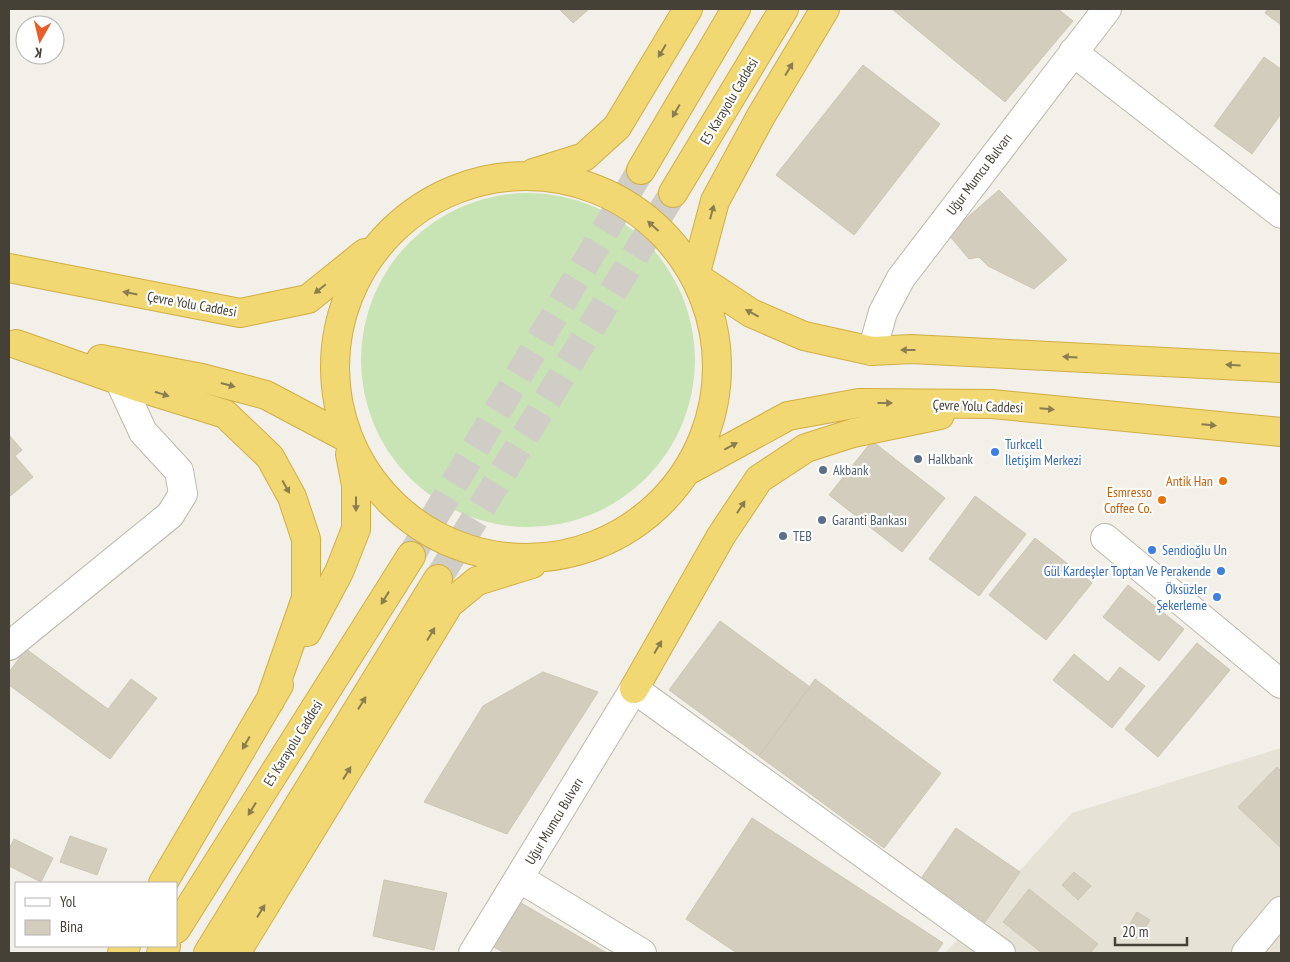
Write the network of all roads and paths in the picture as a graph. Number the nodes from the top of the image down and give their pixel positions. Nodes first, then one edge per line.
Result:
1 (688, 9) edge
2 (736, 9) edge
3 (784, 9) edge
4 (825, 9) edge
5 (1107, 9) edge
6 (1073, 52) junction
7 (642, 170) tunnel mouth
8 (521, 176) junction
9 (674, 193) tunnel mouth
10 (1281, 214) edge
11 (386, 237) junction
12 (9, 268) edge
13 (695, 276) junction
14 (13, 343) edge
15 (872, 351) junction
16 (1281, 368) edge
17 (119, 380) junction
18 (992, 404) junction
19 (1281, 432) edge
20 (347, 438) junction
21 (689, 470) junction
22 (1105, 538) dead end
23 (411, 556) tunnel mouth
24 (553, 558) junction
25 (438, 579) tunnel mouth
26 (9, 646) edge
27 (1281, 684) edge
28 (634, 689) junction
29 (270, 701) junction
30 (519, 878) junction
31 (164, 882) edge
32 (1281, 911) edge
33 (178, 926) edge
34 (208, 953) edge
35 (236, 953) edge
36 (473, 953) edge
37 (642, 953) edge
38 (1001, 953) edge
39 (1246, 953) edge

1 -> 8 highway
2 -> 7 highway
3 - 9 highway, E5 Karayolu Caddesi
13 -> 4 highway
5 - 6 street, Uğur Mumcu Bulvarı
6 - 10 street
6 - 15 street, Uğur Mumcu Bulvarı
8 - 11 highway
13 -> 8 highway
11 -> 12 highway, Çevre Yolu Caddesi
11 - 20 highway
15 -> 13 highway
13 - 21 highway
14 - 17 highway
14 -> 20 highway
16 -> 15 highway
17 - 26 street
17 -> 29 highway
18 -> 19 highway, Çevre Yolu Caddesi
21 -> 18 highway, Çevre Yolu Caddesi
28 -> 18 highway
20 - 24 highway
20 -> 29 highway
21 - 24 highway
22 - 27 street
23 -> 33 highway, E5 Karayolu Caddesi
35 -> 24 highway
34 -> 25 highway
28 - 30 street, Uğur Mumcu Bulvarı
28 - 38 street
29 -> 31 highway
30 - 36 street, Uğur Mumcu Bulvarı
30 - 37 street
32 - 39 street

